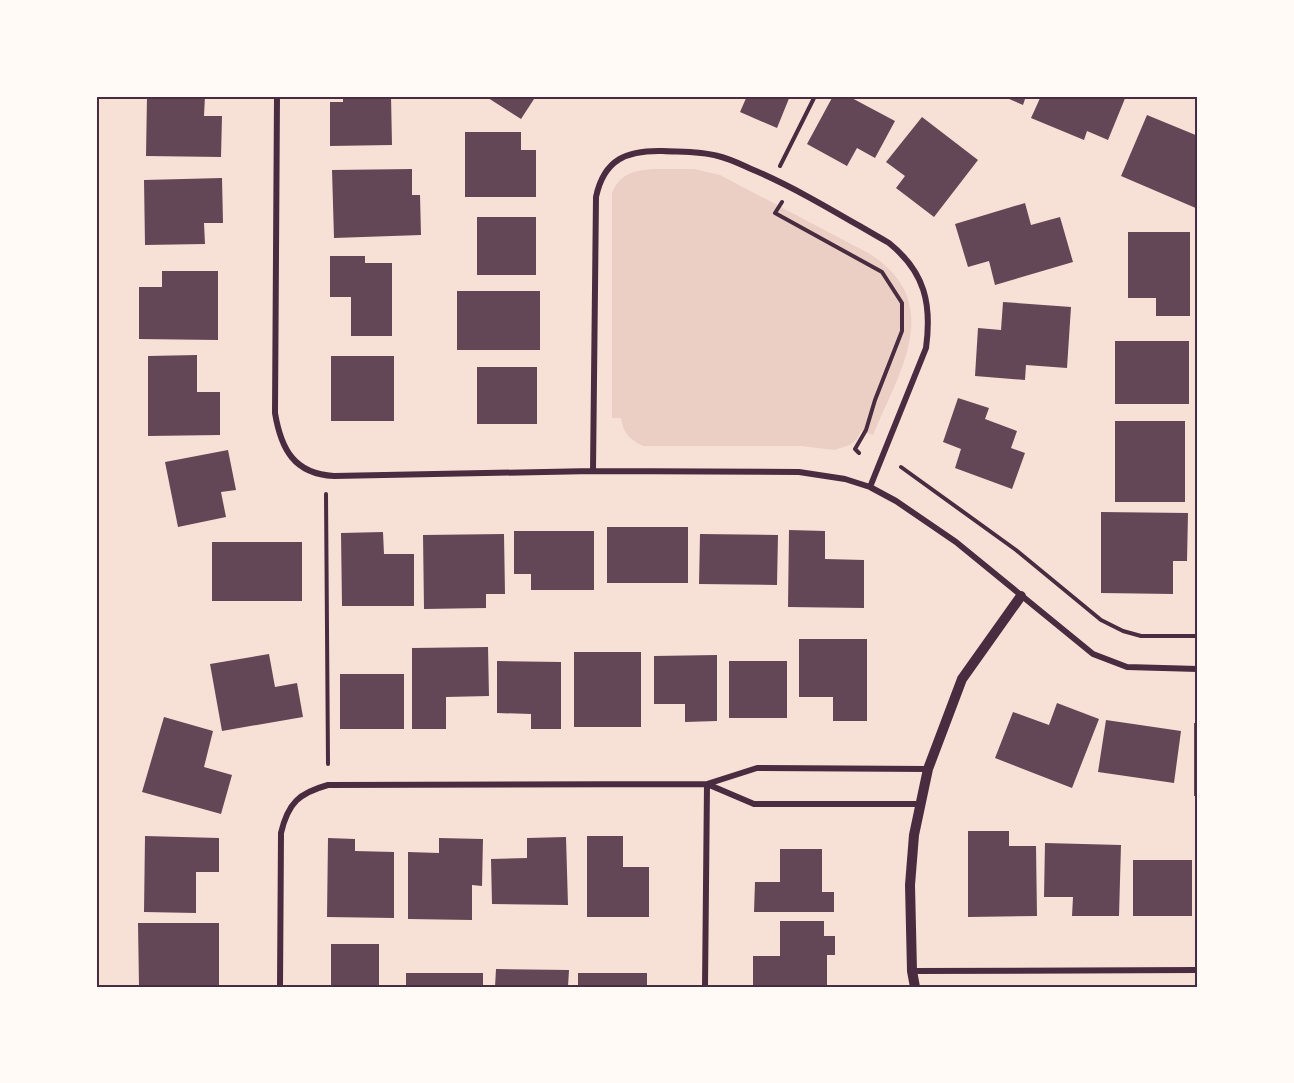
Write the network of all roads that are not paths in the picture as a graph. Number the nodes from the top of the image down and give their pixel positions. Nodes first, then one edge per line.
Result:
1 (277, 96) edge
2 (593, 471) junction
3 (870, 487) junction
4 (1021, 596) junction
5 (1198, 669) edge
6 (928, 769) junction
7 (707, 784) junction
8 (919, 804) junction
9 (1198, 970) edge
10 (912, 971) junction
11 (280, 987) edge
12 (705, 987) edge
13 (915, 987) edge

1 - 2 street
2 - 3 street
2 - 3 street
3 - 4 street
4 - 5 street
4 - 6 street
6 - 7 street
6 - 8 street
7 - 8 street
7 - 11 street
7 - 12 street
8 - 10 street
9 - 10 street
10 - 13 street

